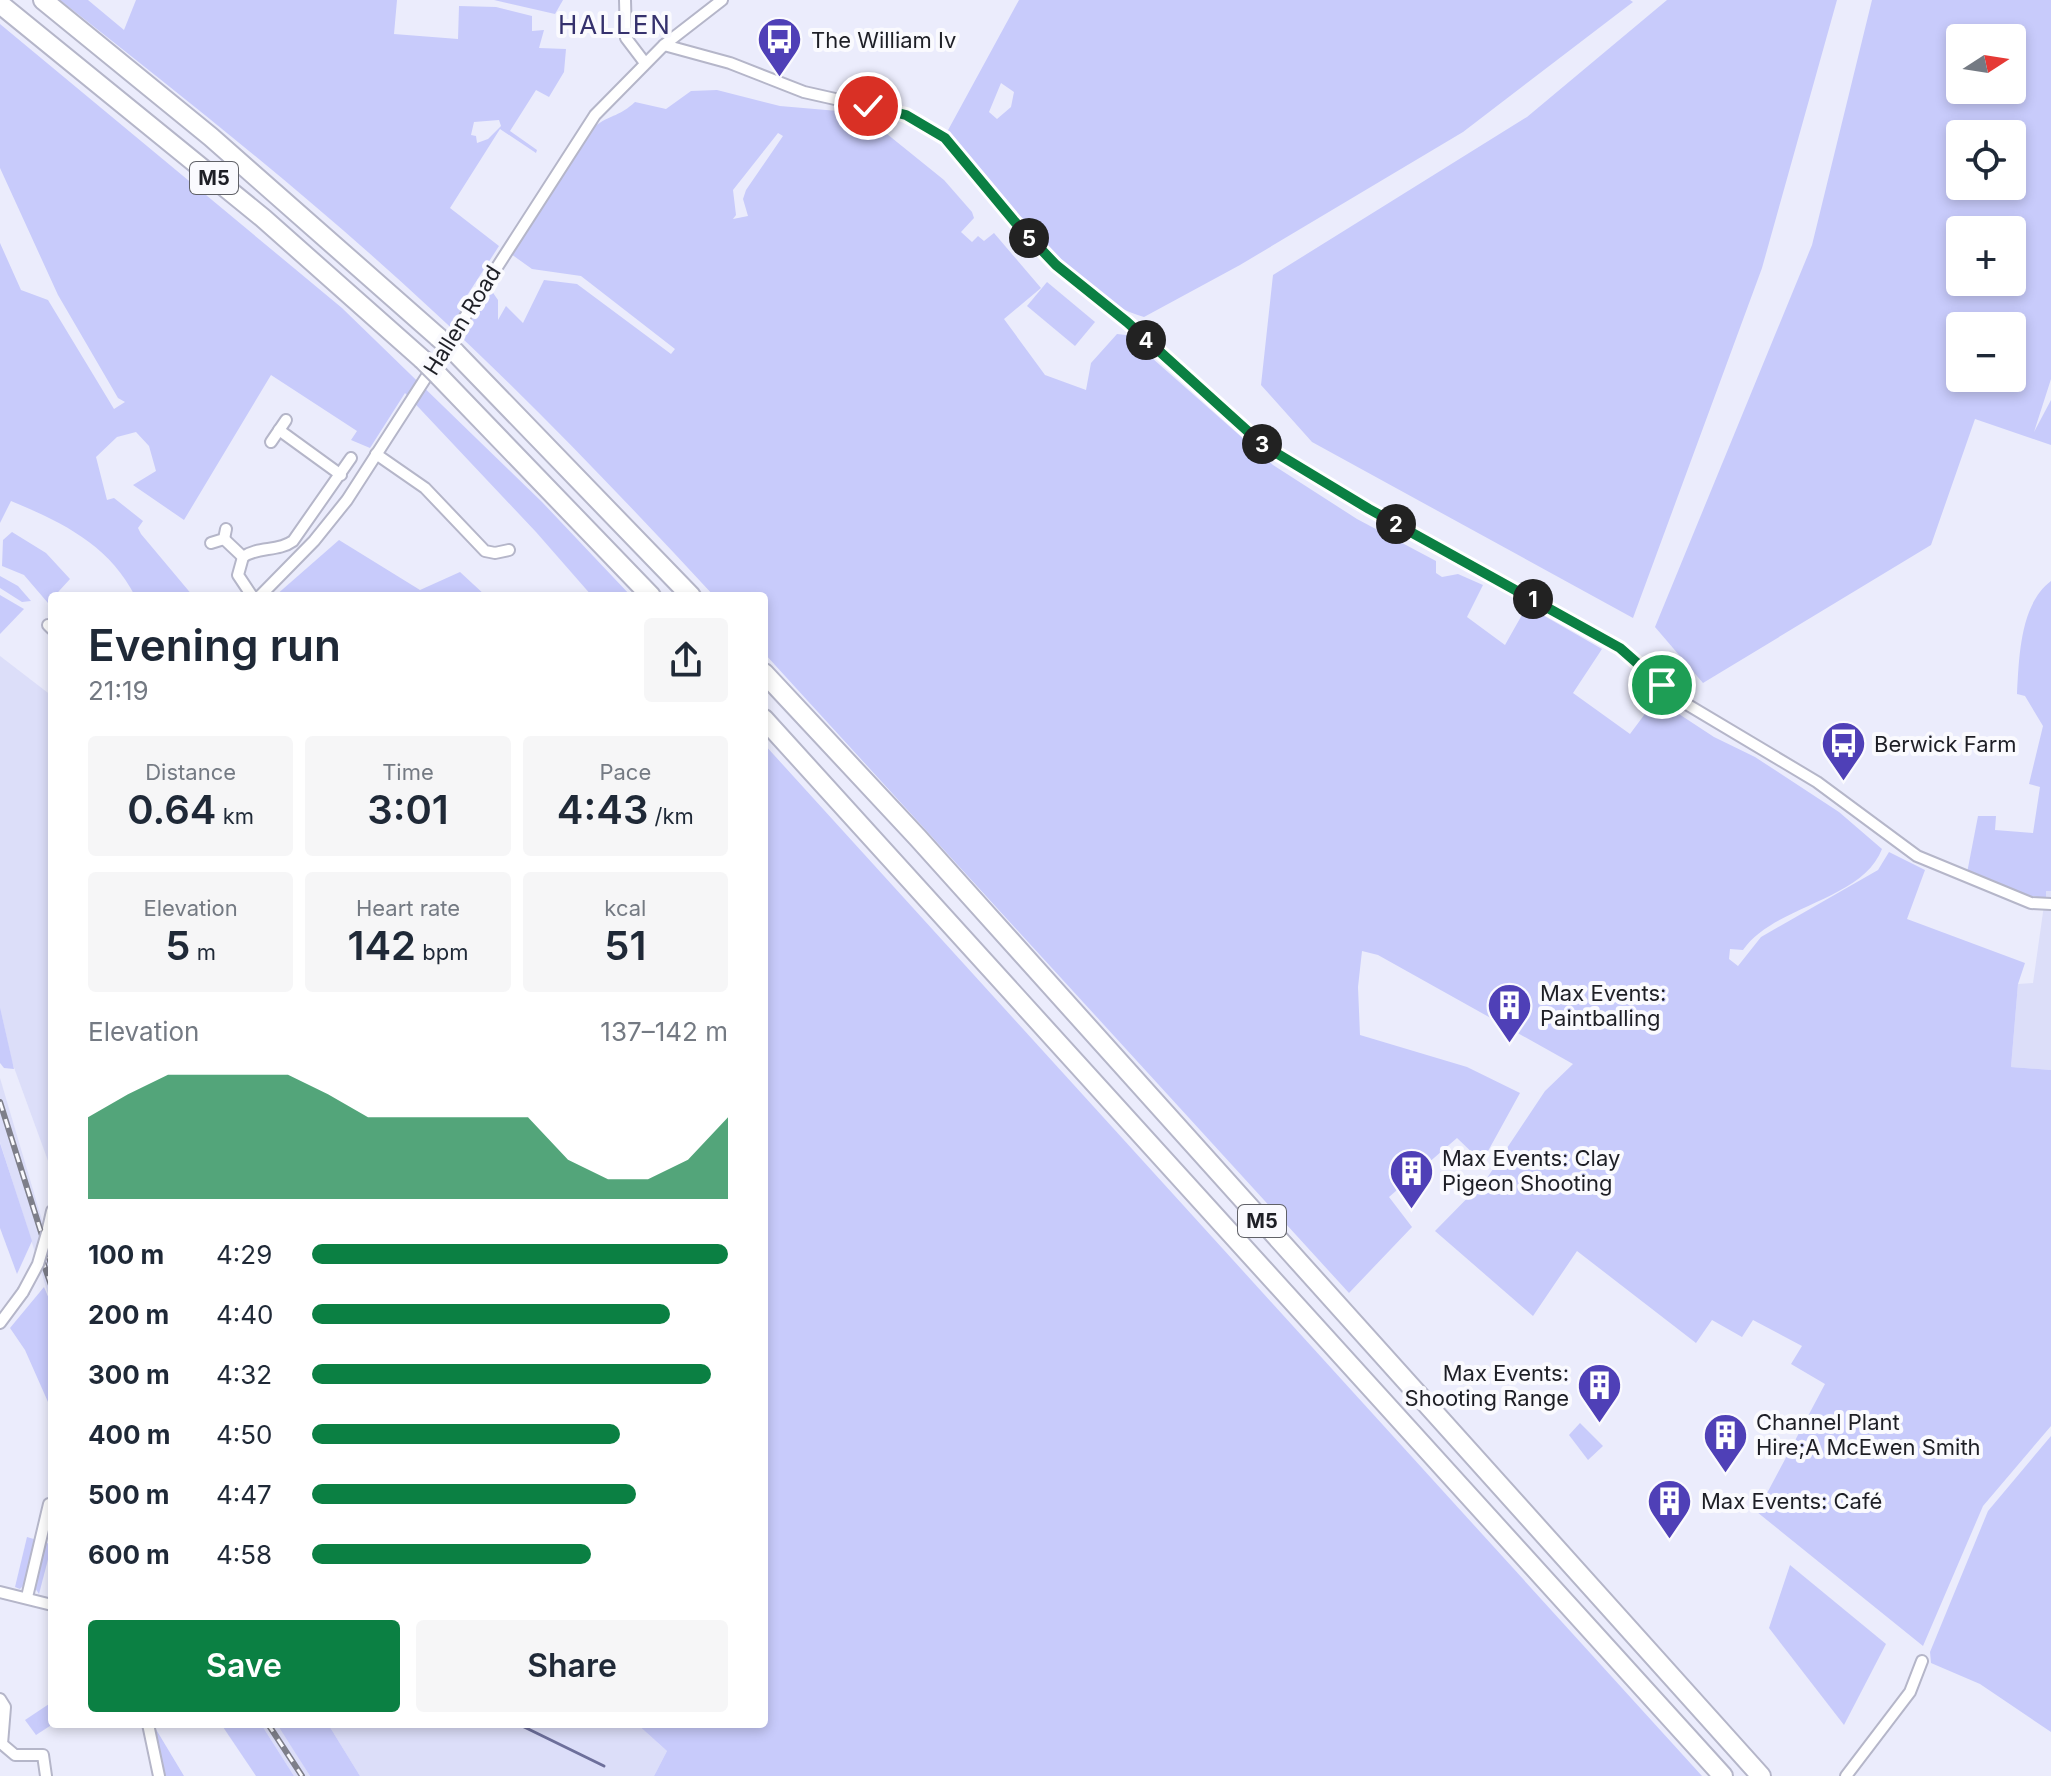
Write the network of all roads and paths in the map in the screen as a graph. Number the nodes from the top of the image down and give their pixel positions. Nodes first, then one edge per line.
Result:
1 (43, 0) edge
2 (625, 0) edge
3 (722, 0) edge
4 (0, 4) edge
5 (664, 45) junction
6 (645, 63) junction
7 (271, 442) dead end
8 (376, 454) junction
9 (351, 458) dead end
10 (341, 475) junction
11 (211, 543) dead end
12 (509, 550) dead end
13 (243, 557) junction
14 (249, 592) edge
15 (264, 592) edge
16 (647, 592) edge
17 (687, 592) edge
18 (768, 677) edge
19 (768, 723) edge
20 (2051, 904) edge
21 (48, 1229) edge
22 (0, 1323) edge
23 (48, 1508) edge
24 (0, 1592) edge
25 (27, 1597) junction
26 (48, 1604) edge
27 (1922, 1661) dead end
28 (0, 1699) edge
29 (149, 1728) edge
30 (46, 1776) edge
31 (159, 1776) edge
32 (1723, 1776) edge
33 (1761, 1776) edge
34 (1846, 1776) edge

1 - 17 highway, M5, bridge
2 - 6 street
3 - 5 street, Hallen Road
4 - 16 highway, M5, bridge
5 - 6 street, Hallen Road
5 - 20 street
6 - 8 street, Hallen Road
7 - 10 street
8 - 12 street
8 - 15 street, Hallen Road
9 - 10 street
10 - 13 street
11 - 13 street
13 - 14 street
18 - 33 highway, M5
19 - 32 highway, M5
21 - 22 street, bridge
23 - 25 street
24 - 25 street
25 - 26 street
27 - 34 street
28 - 30 street
29 - 31 street

